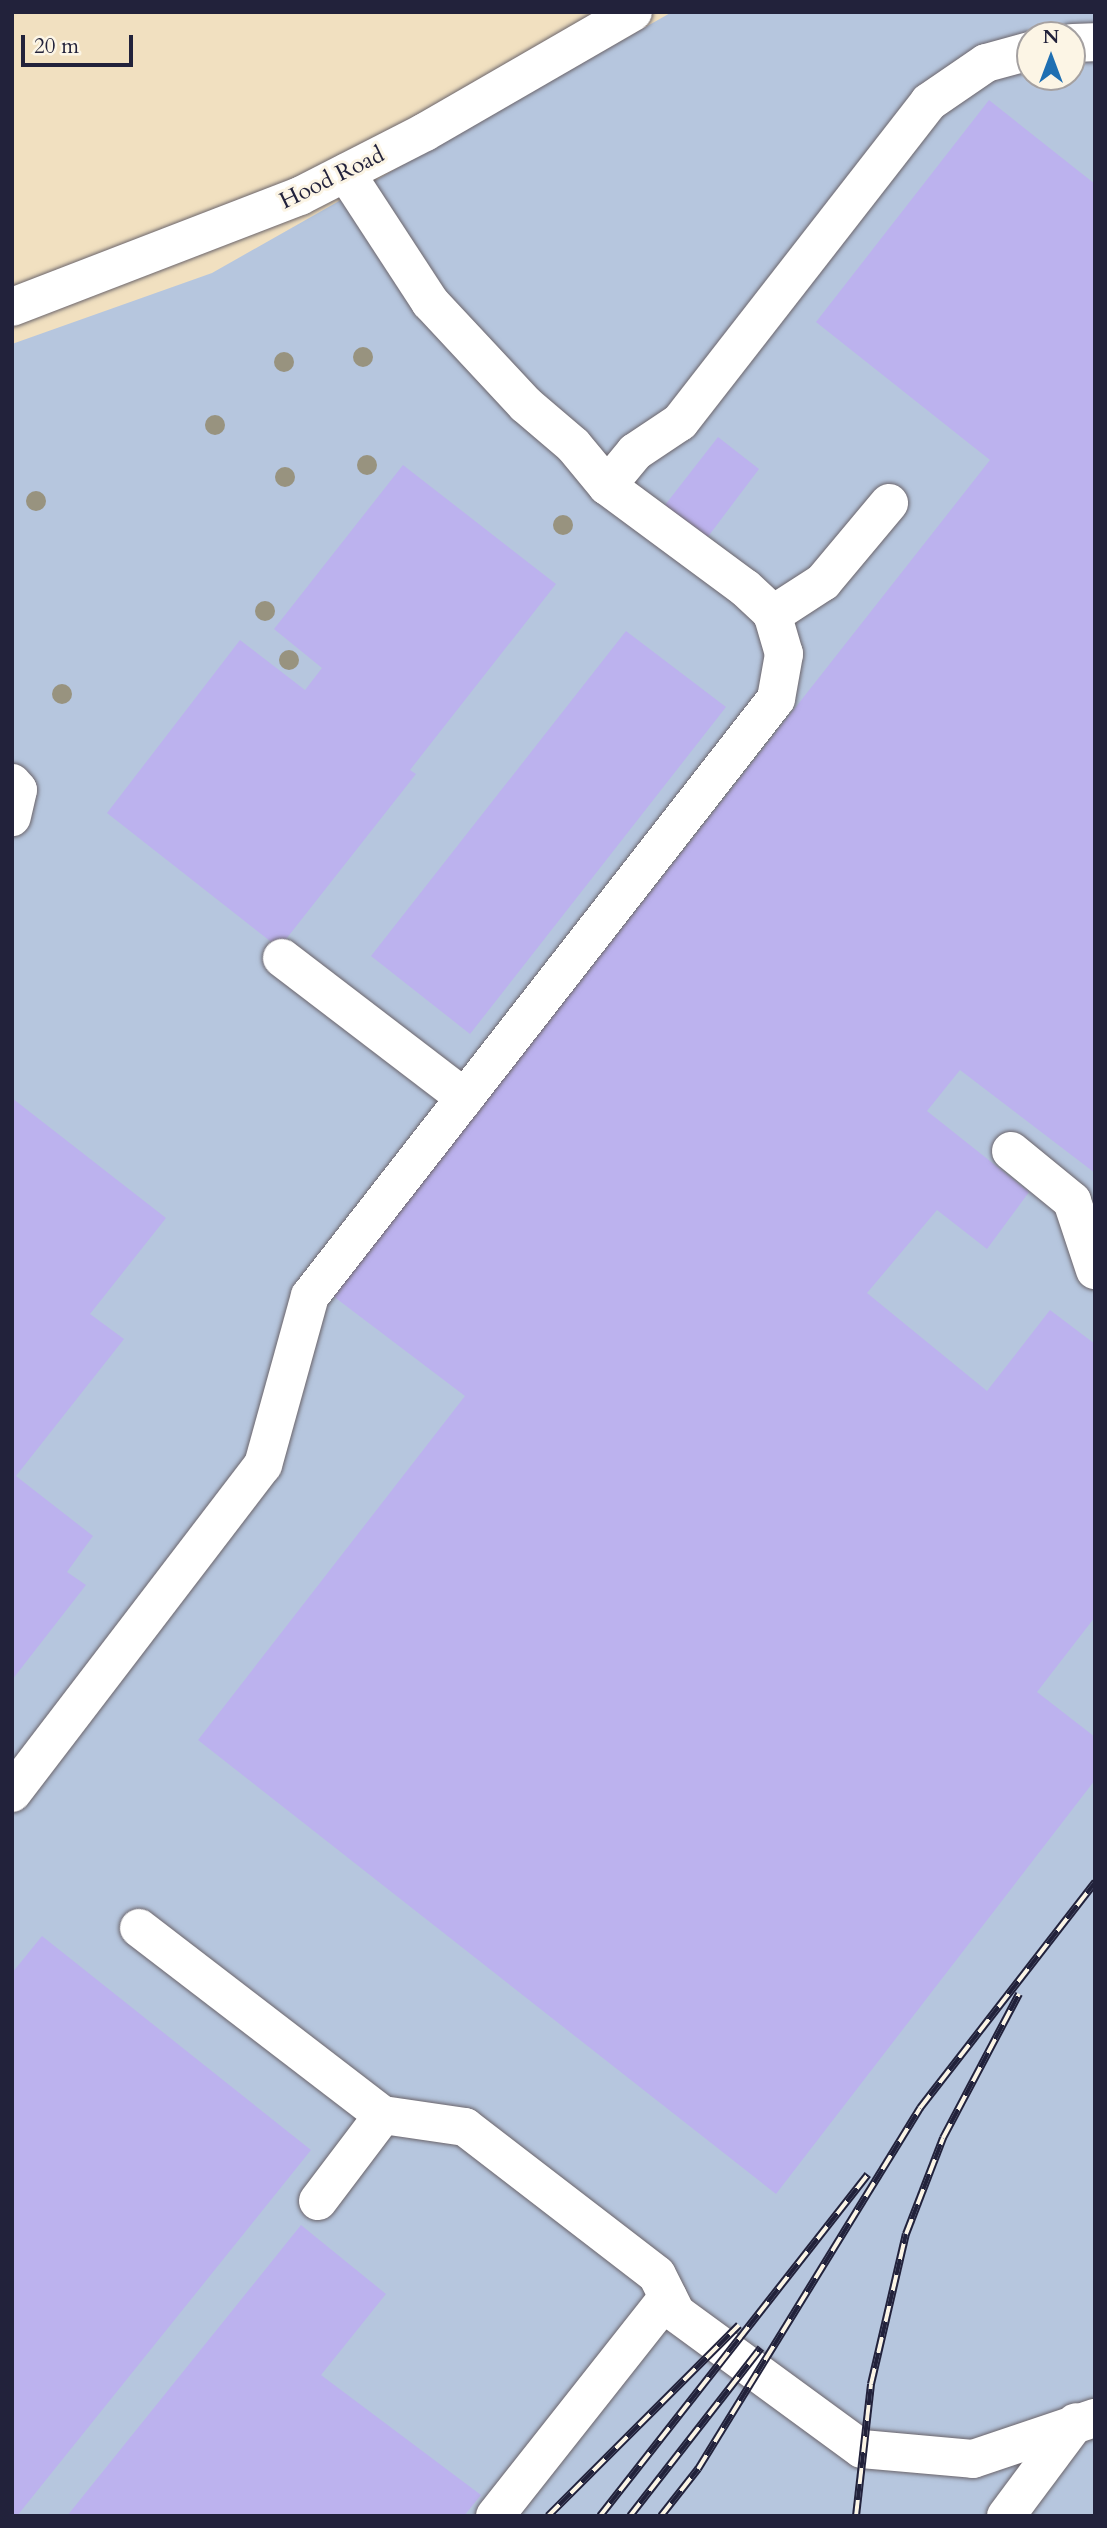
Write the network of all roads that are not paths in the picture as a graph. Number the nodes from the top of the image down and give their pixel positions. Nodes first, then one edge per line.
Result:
1 (634, 12) edge
2 (1016, 55) edge
3 (346, 173) junction
4 (12, 307) edge
5 (607, 486) junction
6 (889, 503) dead end
7 (772, 615) junction
8 (12, 783) edge
9 (12, 817) edge
10 (282, 958) dead end
11 (465, 1098) junction
12 (1011, 1151) dead end
13 (1095, 1270) edge
14 (12, 1793) edge
15 (139, 1928) dead end
16 (383, 2115) junction
17 (318, 2201) dead end
18 (668, 2297) junction
19 (1087, 2415) edge
20 (495, 2516) edge
21 (1006, 2516) edge

1 - 3 street, Hood Road
2 - 5 street
3 - 4 street, Hood Road
3 - 5 street
5 - 7 street
6 - 7 street
7 - 11 street
8 - 9 street
10 - 11 street
11 - 14 street
12 - 13 street
15 - 16 street
16 - 17 street
16 - 18 street
18 - 19 street
18 - 20 street
19 - 21 street

